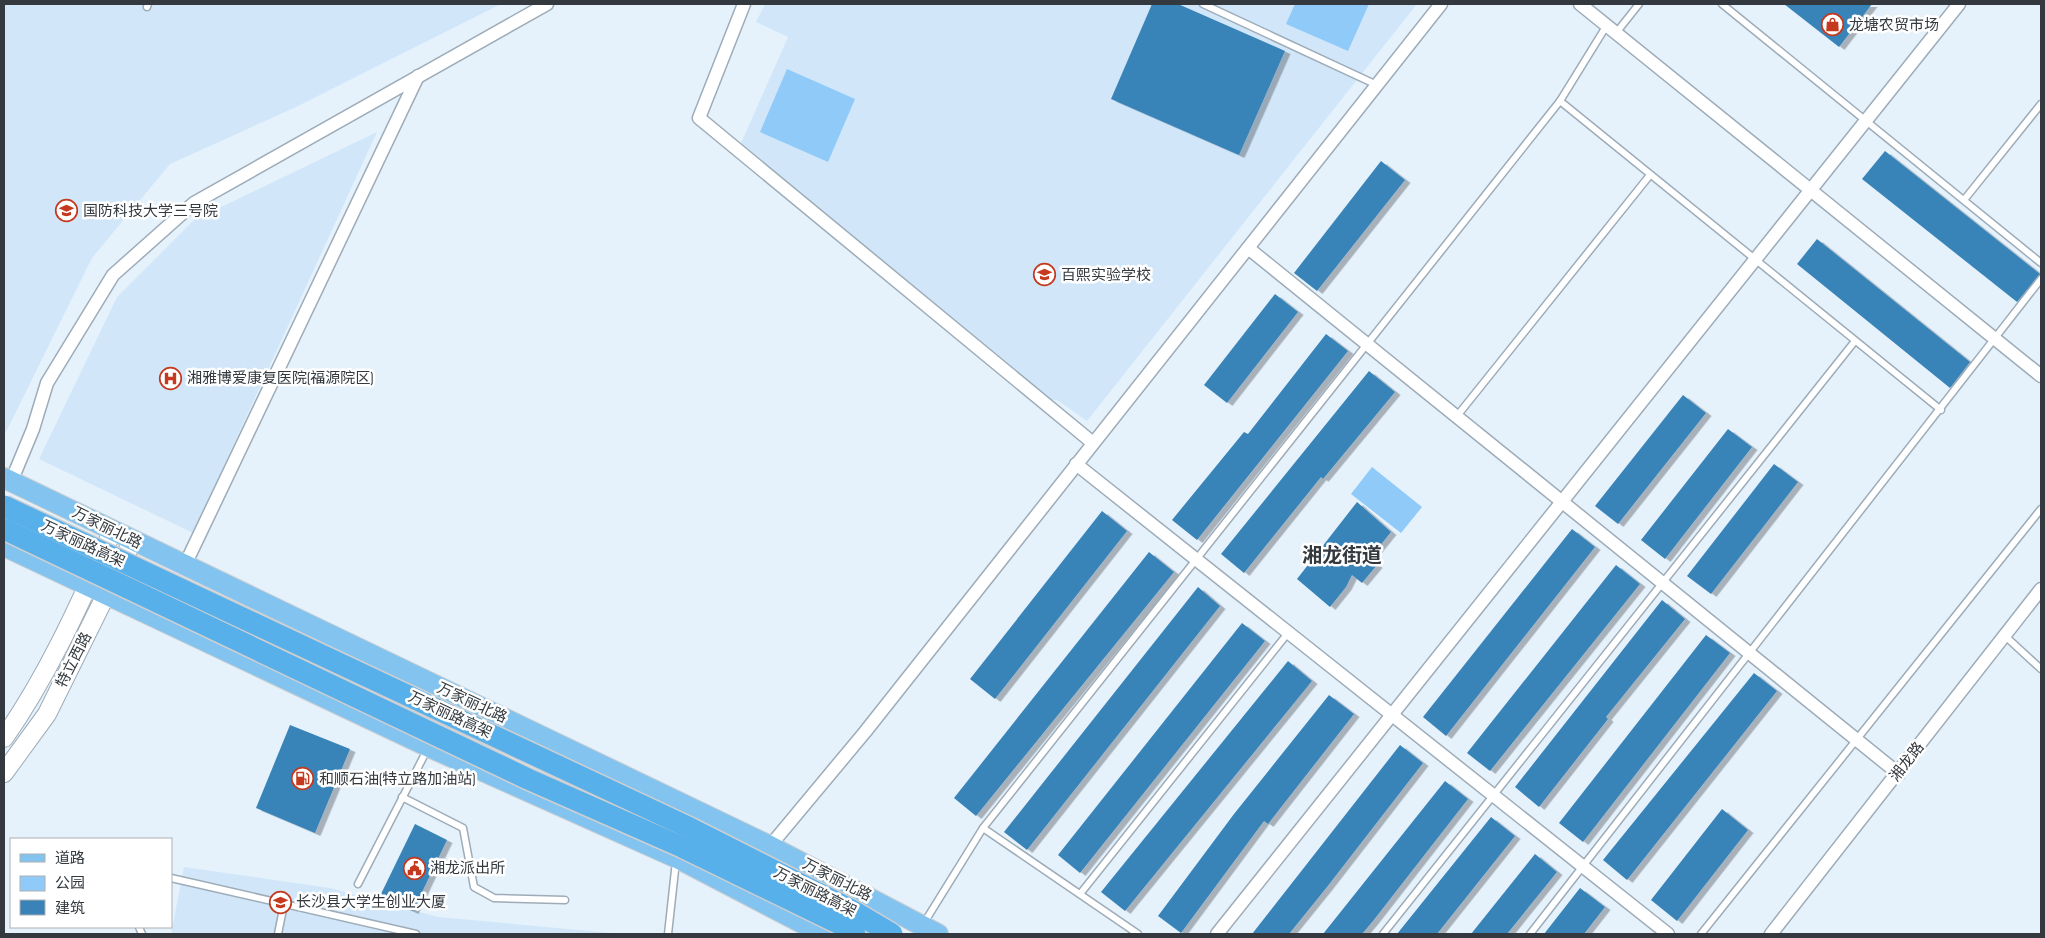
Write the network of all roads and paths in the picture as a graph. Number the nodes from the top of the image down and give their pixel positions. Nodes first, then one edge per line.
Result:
1 (546, 4) edge
2 (744, 4) edge
3 (1203, 4) edge
4 (1441, 4) edge
5 (1580, 4) edge
6 (1639, 4) edge
7 (1722, 4) edge
8 (1958, 4) edge
9 (1612, 29) junction
10 (418, 76) junction
11 (1377, 85) junction
12 (1560, 101) junction
13 (2041, 104) edge
14 (1866, 121) junction
15 (1650, 174) junction
16 (1812, 189) junction
17 (1964, 200) junction
18 (1248, 248) junction
19 (1755, 260) junction
20 (2041, 263) edge
21 (2041, 279) edge
22 (1995, 338) junction
23 (1855, 340) junction
24 (1366, 343) junction
25 (2041, 376) edge
26 (1941, 410) junction
27 (1457, 416) junction
28 (1093, 443) junction
29 (1076, 464) junction
30 (7, 480) edge
31 (1562, 501) junction
32 (4, 506) edge
33 (2041, 509) edge
34 (4, 529) edge
35 (113, 530) junction
36 (133, 540) junction
37 (4, 546) edge
38 (1196, 560) junction
39 (184, 566) junction
40 (1662, 583) junction
41 (87, 587) junction
42 (2041, 589) edge
43 (107, 596) junction
44 (1288, 633) junction
45 (2004, 635) junction
46 (1750, 653) junction
47 (2041, 670) edge
48 (1392, 715) junction
49 (4, 738) edge
50 (1856, 740) junction
51 (429, 747) junction
52 (4, 773) edge
53 (1899, 774) junction
54 (1494, 796) junction
55 (402, 797) junction
56 (983, 828) junction
57 (770, 846) junction
58 (677, 858) junction
59 (1582, 867) junction
60 (172, 878) edge
61 (358, 884) dead end
62 (1080, 894) junction
63 (565, 900) dead end
64 (284, 904) junction
65 (930, 930) edge
66 (278, 934) edge
67 (416, 934) edge
68 (668, 934) edge
69 (823, 934) edge
70 (855, 934) edge
71 (892, 934) edge
72 (1138, 934) edge
73 (1217, 934) edge
74 (1384, 934) edge
75 (1530, 934) edge
76 (1668, 934) edge
77 (1701, 934) edge
78 (1770, 934) edge

1 - 10 street
2 - 28 street
3 - 11 lane
4 - 11 street
5 - 9 street
6 - 9 lane
7 - 14 lane
8 - 14 street
9 - 12 lane
9 - 16 street
10 - 30 street
10 - 39 street
11 - 18 street
12 - 15 lane
12 - 24 lane
13 - 17 lane
14 - 16 street
14 - 17 lane
15 - 19 lane
15 - 27 lane
16 - 19 street
16 - 22 street
17 - 20 lane
18 - 24 street
18 - 28 street
19 - 23 lane
19 - 31 street
21 - 22 lane
22 - 25 street
22 - 26 lane
23 - 26 lane
23 - 40 lane
24 - 27 street
24 - 38 lane
26 - 46 lane
27 - 31 street
28 - 29 street
29 - 38 street
29 - 57 street
30 - 35 main road, 万家丽北路
31 - 40 street
31 - 48 street
32 - 71 highway, 万家丽路高架, bridge
33 - 50 lane
34 - 70 highway, 万家丽路高架, bridge
35 - 36 main road, 万家丽北路
35 - 41 main road, 特立西路
36 - 39 main road, 万家丽北路
36 - 43 main road, 特立西路
37 - 41 main road
38 - 44 street
38 - 56 lane
39 - 57 main road, 万家丽北路
40 - 46 street
40 - 54 lane
41 - 43 main road
41 - 49 main road, 特立西路
42 - 45 street, 湘龙路
43 - 51 main road
43 - 52 main road, 特立西路
44 - 48 street
44 - 62 lane
45 - 47 lane
45 - 53 street, 湘龙路
46 - 50 street
46 - 59 lane
48 - 54 street
48 - 73 street
50 - 53 street
50 - 77 lane
51 - 55 lane
51 - 58 main road
53 - 78 street, 湘龙路
54 - 59 street
54 - 74 lane
55 - 61 lane
55 - 63 lane
56 - 62 lane
56 - 65 lane
57 - 65 main road, 万家丽北路
58 - 68 lane
58 - 69 main road
59 - 75 lane
59 - 76 street
60 - 64 lane
62 - 72 lane
64 - 66 lane
64 - 67 lane

